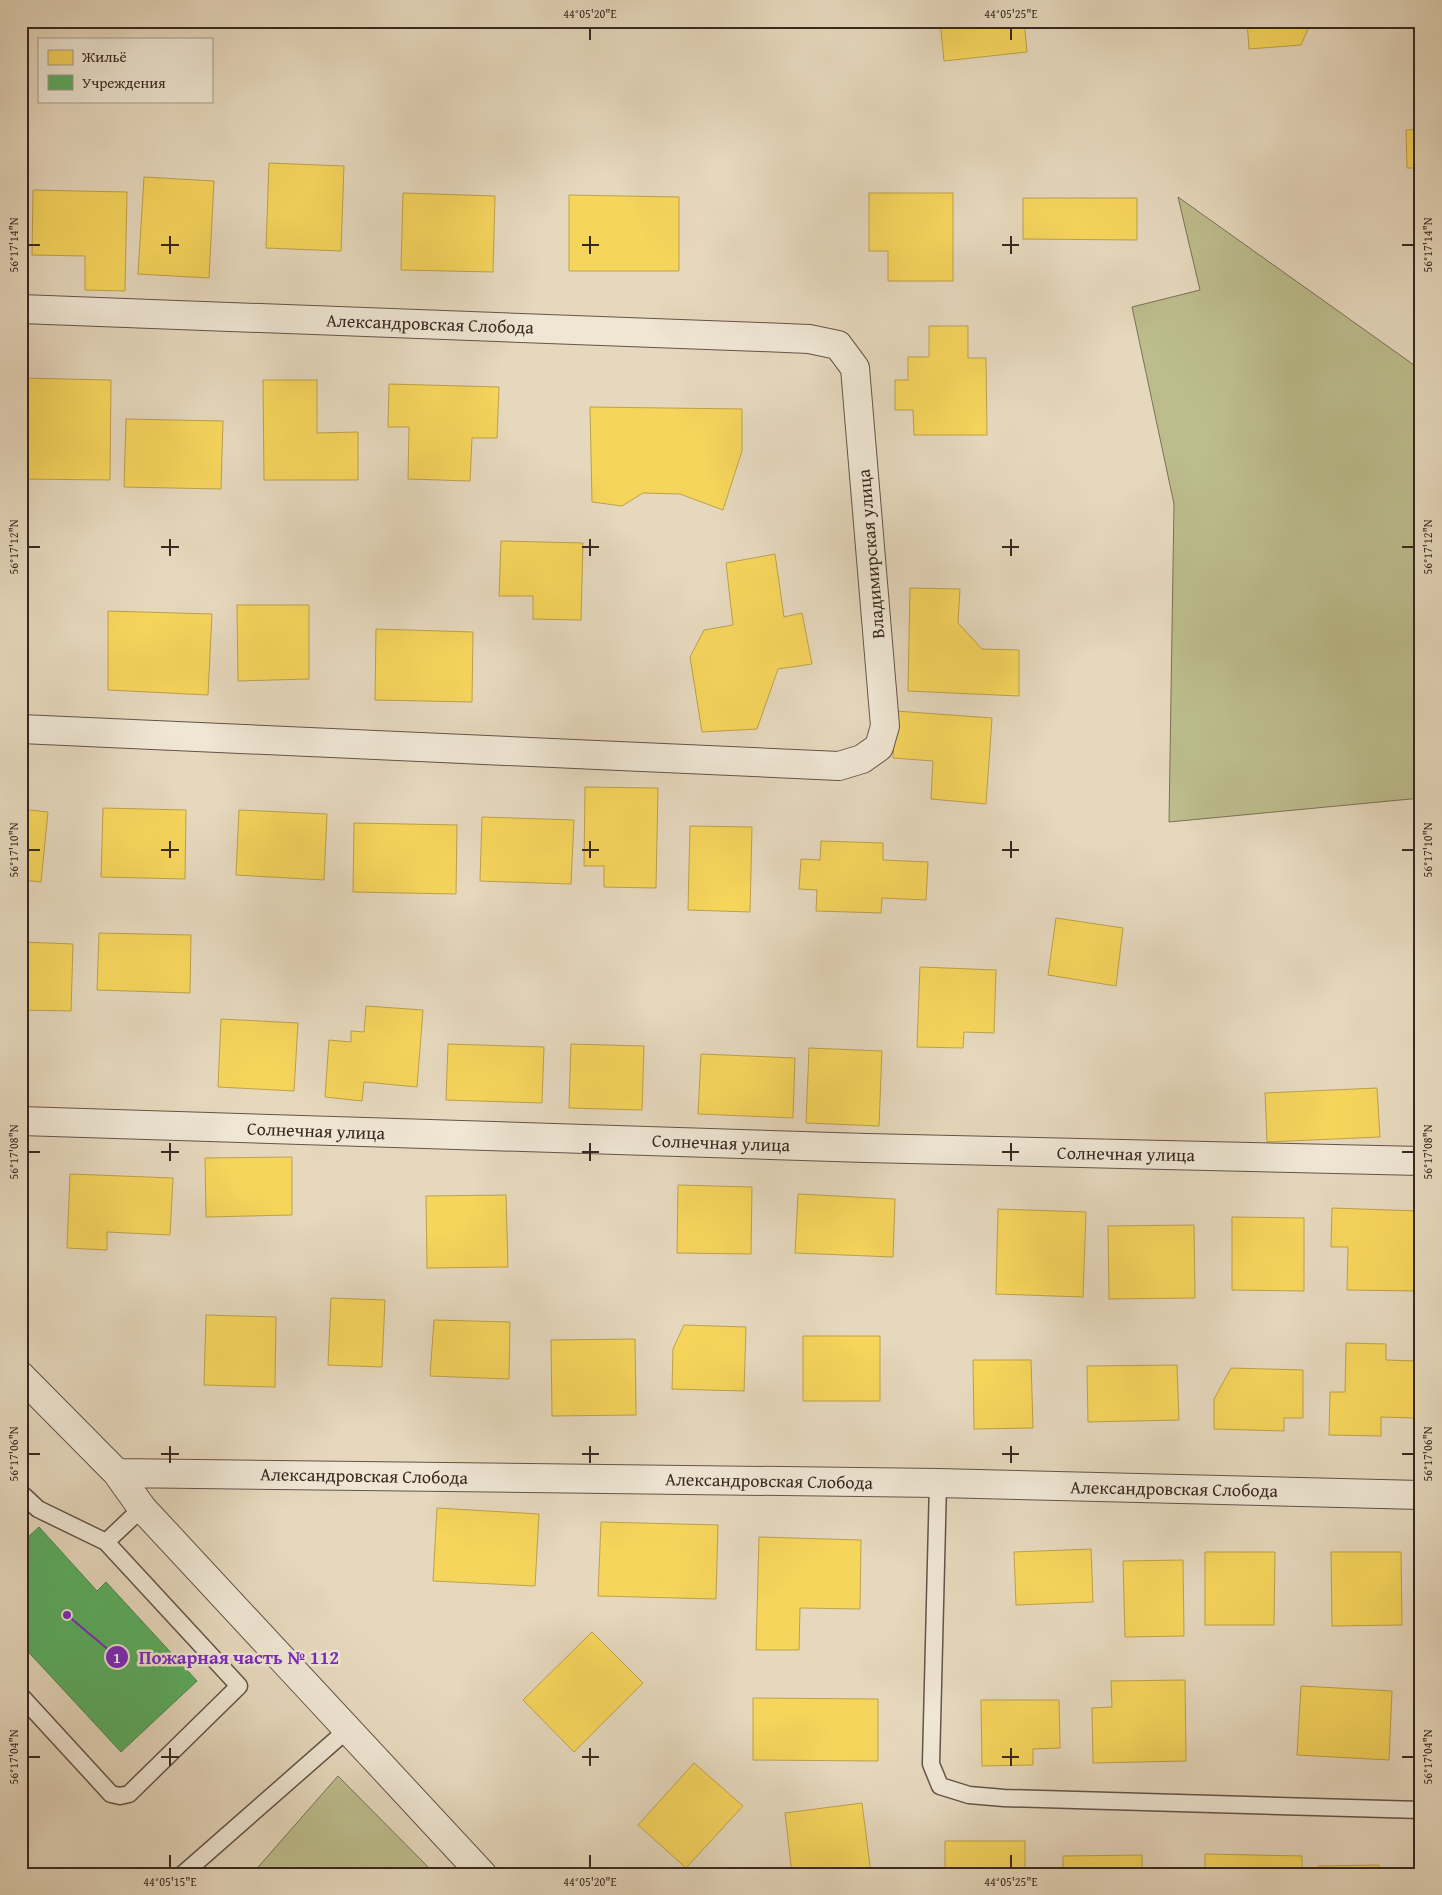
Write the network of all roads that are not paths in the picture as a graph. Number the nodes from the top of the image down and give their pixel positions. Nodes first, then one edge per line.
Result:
1 (21, 309) edge
2 (838, 345) joint
3 (21, 729) edge
4 (21, 1121) edge
5 (1421, 1161) edge
6 (21, 1376) edge
7 (118, 1473) junction
8 (938, 1483) junction
9 (21, 1493) edge
10 (1421, 1495) edge
11 (142, 1508) junction
12 (106, 1542) junction
13 (21, 1696) edge
14 (347, 1730) junction
15 (1421, 1810) edge
16 (183, 1874) edge
17 (482, 1874) edge

1 - 2 street, Александровская Слобода
2 - 3 street, Владимирская улица
4 - 5 street, Солнечная улица
6 - 7 street
7 - 8 street, Александровская Слобода
7 - 11 street
8 - 10 street, Александровская Слобода
8 - 15 lane
9 - 12 lane
11 - 12 lane
11 - 14 street
12 - 13 lane
14 - 16 lane
14 - 17 street

